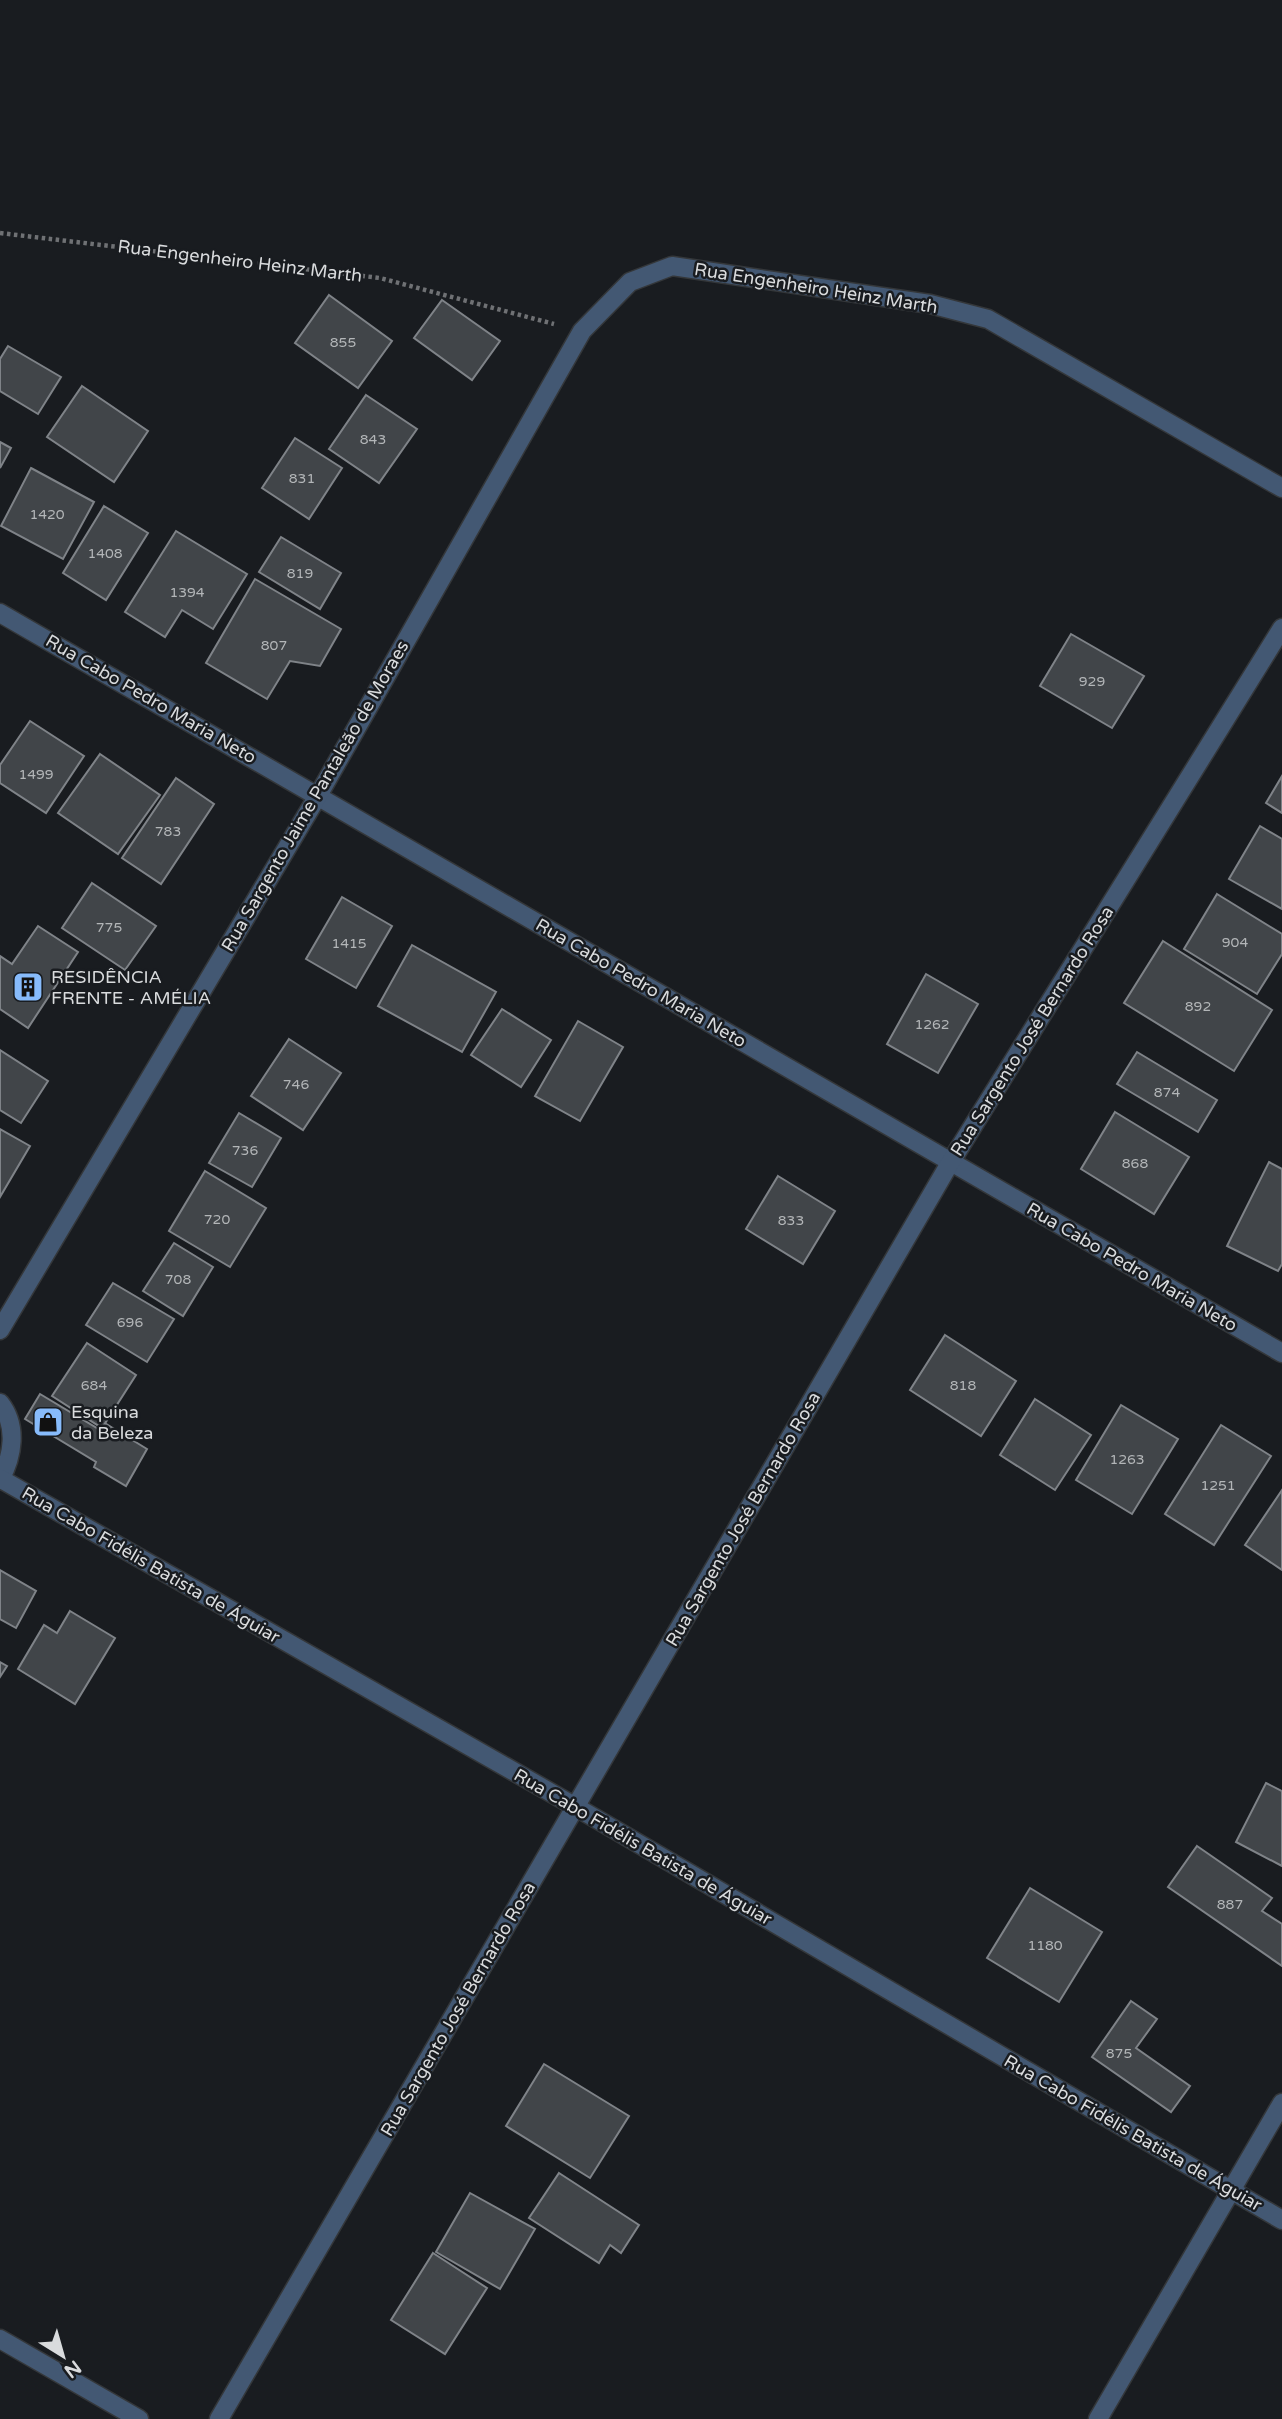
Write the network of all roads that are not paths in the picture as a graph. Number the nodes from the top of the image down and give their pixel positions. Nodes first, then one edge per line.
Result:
1 (582, 331) joint
2 (1282, 488) edge
3 (0, 613) edge
4 (1282, 628) edge
5 (319, 794) junction
6 (950, 1163) junction
7 (0, 1330) edge
8 (1282, 1353) edge
9 (0, 1403) edge
10 (1, 1480) edge
11 (576, 1807) junction
12 (1282, 2103) edge
13 (1231, 2191) junction
14 (1282, 2220) edge
15 (0, 2339) edge
16 (139, 2419) edge
17 (219, 2419) edge
18 (1098, 2419) edge

1 - 2 street, Rua Engenheiro Heinz Marth
1 - 5 street, Rua Sargento Jaime Pantaleão de Moraes
3 - 5 street, Rua Cabo Pedro Maria Neto
4 - 6 street, Rua Sargento José Bernardo Rosa
5 - 6 street, Rua Cabo Pedro Maria Neto
5 - 7 street, Rua Sargento Jaime Pantaleão de Moraes
6 - 8 street, Rua Cabo Pedro Maria Neto
6 - 11 street, Rua Sargento José Bernardo Rosa
9 - 10 street
10 - 11 street, Rua Cabo Fidélis Batista de Águiar
11 - 13 street, Rua Cabo Fidélis Batista de Águiar
11 - 17 street, Rua Sargento José Bernardo Rosa
12 - 13 street
13 - 14 street, Rua Cabo Fidélis Batista de Águiar
13 - 18 street
15 - 16 street

